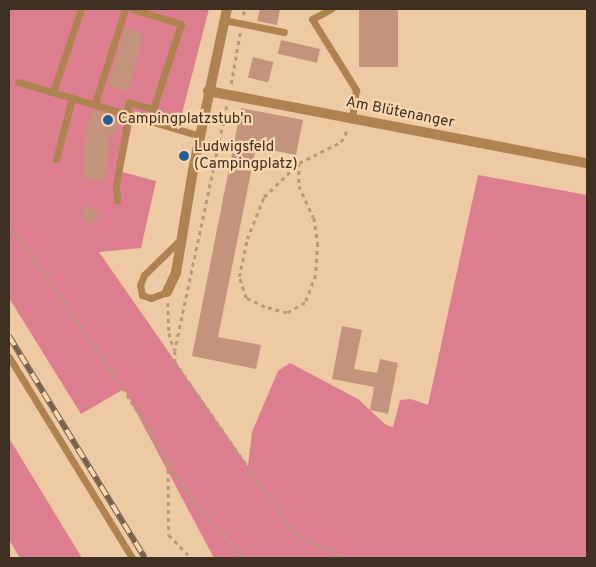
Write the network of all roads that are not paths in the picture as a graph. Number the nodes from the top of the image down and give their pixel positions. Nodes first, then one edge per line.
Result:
1 (81, 9) edge
2 (125, 9) edge
3 (132, 9) edge
4 (227, 9) edge
5 (330, 9) edge
6 (224, 20) junction
7 (284, 32) dead end
8 (18, 82) dead end
9 (208, 91) junction
10 (53, 92) junction
11 (72, 96) junction
12 (95, 103) junction
13 (128, 112) junction
14 (352, 120) junction
15 (200, 136) junction
16 (56, 159) dead end
17 (587, 164) edge
18 (117, 200) dead end
19 (182, 238) junction
20 (167, 292) joint
21 (9, 357) edge
22 (132, 558) edge

1 - 10 lane
2 - 12 lane
3 - 13 lane
4 - 6 street
5 - 14 lane
6 - 7 lane
6 - 9 street
8 - 10 lane
9 - 14 street, Am Blütenanger
9 - 15 street
10 - 11 lane
11 - 12 lane
11 - 16 lane
12 - 13 lane
13 - 15 lane
13 - 18 lane
14 - 17 street, Am Blütenanger
15 - 19 street
19 - 20 street
19 - 20 lane
21 - 22 lane

